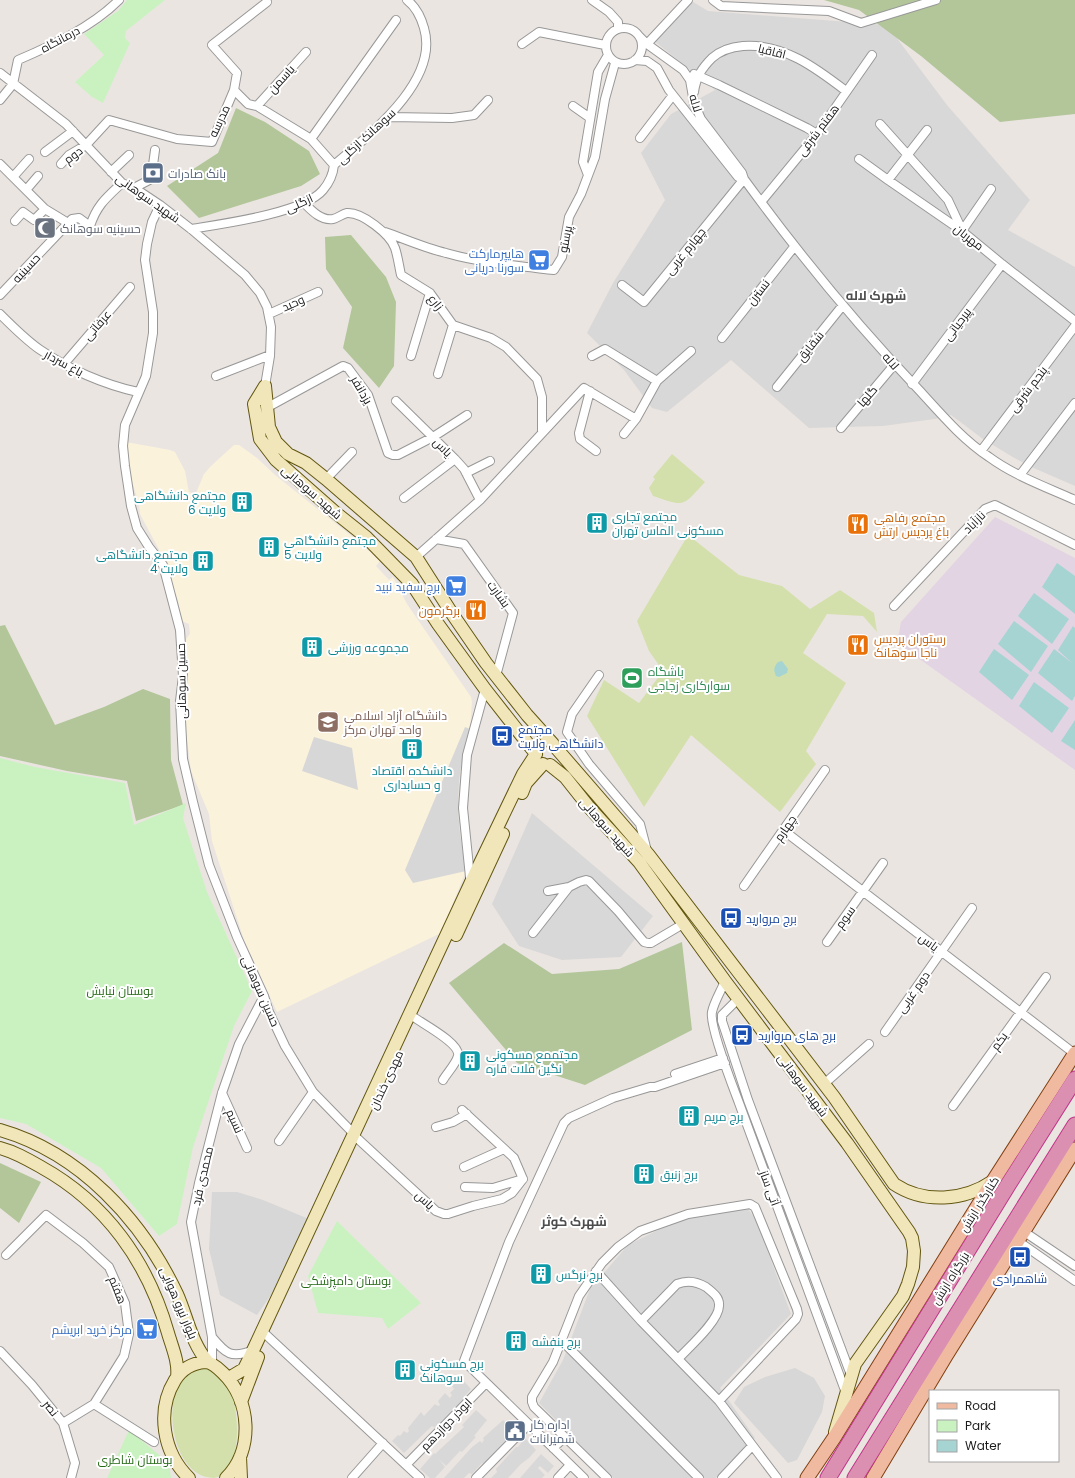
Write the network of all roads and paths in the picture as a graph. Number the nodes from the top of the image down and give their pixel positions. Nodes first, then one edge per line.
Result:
1 (118, 0) edge
2 (407, 0) edge
3 (592, 0) edge
4 (688, 0) edge
5 (713, 0) edge
6 (936, 0) edge
7 (268, 2) dead end
8 (396, 20) dead end
9 (618, 28) junction
10 (639, 36) junction
11 (522, 44) dead end
12 (605, 44) junction
13 (647, 44) junction
14 (306, 52) dead end
15 (608, 55) junction
16 (872, 55) dead end
17 (635, 60) junction
18 (615, 63) junction
19 (683, 70) junction
20 (0, 73) edge
21 (698, 76) junction
22 (13, 84) junction
23 (719, 84) junction
24 (234, 90) junction
25 (694, 92) junction
26 (846, 92) junction
27 (673, 95) junction
28 (0, 100) edge
29 (488, 100) dead end
30 (694, 103) junction
31 (257, 106) junction
32 (573, 106) dead end
33 (389, 117) junction
34 (590, 118) junction
35 (880, 124) dead end
36 (927, 130) dead end
37 (73, 131) junction
38 (817, 134) junction
39 (640, 138) dead end
40 (311, 139) junction
41 (86, 145) junction
42 (155, 150) dead end
43 (45, 152) dead end
44 (130, 155) dead end
45 (908, 155) junction
46 (29, 159) dead end
47 (859, 159) dead end
48 (0, 164) edge
49 (61, 164) dead end
50 (334, 165) junction
51 (112, 172) junction
52 (588, 175) junction
53 (38, 176) dead end
54 (13, 177) junction
55 (744, 179) junction
56 (888, 180) junction
57 (122, 183) junction
58 (134, 188) junction
59 (991, 189) dead end
60 (26, 190) junction
61 (761, 202) junction
62 (304, 203) junction
63 (160, 205) junction
64 (45, 209) junction
65 (15, 221) dead end
66 (68, 223) junction
67 (192, 229) junction
68 (962, 231) junction
69 (385, 232) junction
70 (794, 246) junction
71 (1002, 264) junction
72 (622, 285) dead end
73 (130, 287) dead end
74 (318, 292) dead end
75 (430, 293) junction
76 (0, 296) edge
77 (843, 306) junction
78 (0, 314) edge
79 (268, 314) junction
80 (1075, 321) edge
81 (453, 325) junction
82 (1075, 326) edge
83 (722, 338) dead end
84 (692, 351) dead end
85 (270, 355) junction
86 (411, 356) dead end
87 (592, 356) dead end
88 (64, 364) junction
89 (894, 365) junction
90 (438, 374) dead end
91 (216, 376) dead end
92 (657, 381) junction
93 (912, 384) junction
94 (265, 386) junction
95 (777, 387) dead end
96 (590, 391) junction
97 (138, 392) junction
98 (396, 401) dead end
99 (1075, 402) edge
100 (268, 407) junction
101 (467, 415) dead end
102 (636, 419) junction
103 (840, 428) dead end
104 (542, 431) junction
105 (624, 434) dead end
106 (433, 437) junction
107 (596, 451) dead end
108 (981, 451) junction
109 (352, 452) dead end
110 (455, 459) junction
111 (490, 461) dead end
112 (466, 473) junction
113 (1020, 476) junction
114 (326, 479) junction
115 (404, 498) dead end
116 (480, 500) junction
117 (1075, 500) edge
118 (436, 539) junction
119 (1075, 544) edge
120 (416, 557) junction
121 (894, 606) dead end
122 (599, 675) dead end
123 (496, 676) junction
124 (485, 689) junction
125 (555, 746) junction
126 (536, 754) junction
127 (547, 764) junction
128 (825, 770) dead end
129 (783, 830) junction
130 (648, 854) junction
131 (639, 862) junction
132 (883, 862) dead end
133 (470, 877) dead end
134 (744, 886) dead end
135 (570, 887) junction
136 (548, 891) dead end
137 (863, 892) junction
138 (972, 908) dead end
139 (683, 924) junction
140 (533, 933) dead end
141 (827, 942) dead end
142 (941, 952) junction
143 (1046, 977) dead end
144 (725, 981) junction
145 (264, 996) junction
146 (738, 999) junction
147 (1020, 1012) junction
148 (416, 1018) junction
149 (885, 1032) dead end
150 (869, 1044) dead end
151 (1075, 1054) edge
152 (724, 1060) junction
153 (1075, 1079) edge
154 (443, 1080) dead end
155 (824, 1084) junction
156 (313, 1092) junction
157 (222, 1093) junction
158 (748, 1100) junction
159 (739, 1103) junction
160 (953, 1106) dead end
161 (1075, 1125) edge
162 (436, 1127) dead end
163 (0, 1130) edge
164 (861, 1135) junction
165 (356, 1136) junction
166 (279, 1141) dead end
167 (846, 1143) junction
168 (0, 1148) edge
169 (247, 1148) dead end
170 (504, 1149) junction
171 (1075, 1149) edge
172 (464, 1167) dead end
173 (523, 1180) junction
174 (993, 1181) junction
175 (465, 1187) dead end
176 (1047, 1194) junction
177 (1020, 1236) junction
178 (6, 1255) dead end
179 (1075, 1266) edge
180 (986, 1268) junction
181 (596, 1272) junction
182 (1075, 1281) edge
183 (641, 1322) junction
184 (265, 1334) junction
185 (212, 1337) junction
186 (562, 1341) junction
187 (254, 1350) junction
188 (0, 1351) edge
189 (845, 1358) junction
190 (678, 1359) junction
191 (835, 1362) junction
192 (210, 1363) junction
193 (851, 1375) junction
194 (177, 1377) junction
195 (228, 1378) junction
196 (486, 1383) junction
197 (846, 1393) junction
198 (719, 1401) junction
199 (241, 1402) junction
200 (94, 1404) junction
201 (63, 1423) junction
202 (529, 1424) junction
203 (565, 1437) junction
204 (834, 1438) junction
205 (154, 1442) dead end
206 (383, 1443) junction
207 (752, 1446) junction
208 (553, 1448) junction
209 (240, 1455) junction
210 (178, 1464) junction
211 (406, 1465) junction
212 (570, 1465) junction
213 (71, 1478) edge
214 (177, 1478) edge
215 (189, 1478) edge
216 (226, 1478) edge
217 (241, 1478) edge
218 (352, 1478) edge
219 (420, 1478) edge
220 (476, 1478) edge
221 (558, 1478) edge
222 (584, 1478) edge
223 (607, 1478) edge
224 (699, 1478) edge
225 (722, 1478) edge
226 (777, 1478) edge
227 (807, 1478) edge
228 (828, 1478) edge
229 (855, 1478) edge
230 (873, 1478) edge

1 - 22 street, درمانگاه
2 - 33 street, سوهانک ازگلی
3 - 9 street
4 - 13 street
5 - 6 street
7 - 24 street, مدرسه
8 - 40 street
9 - 10 street
9 - 12 street
10 - 13 street, لاله
10 - 17 street
11 - 12 street
12 - 15 street
13 - 19 street, لاله
14 - 31 street, یاسمن
15 - 18 street
15 - 34 street
16 - 26 street, هفتم شرقی
17 - 18 street
17 - 27 street, لاله
18 - 52 street, پرستو
19 - 21 street
19 - 30 street, لاله
20 - 22 street, شهید سوهانی
21 - 23 street
21 - 25 street
21 - 26 street, اقاقیا
22 - 28 street
22 - 37 street, شهید سوهانی
23 - 25 street
23 - 38 street
24 - 31 street
24 - 41 street, مدرسه
25 - 30 street
26 - 38 street, هفتم شرقی
27 - 39 street
27 - 55 street, لاله
29 - 33 street
30 - 55 street, لاله
31 - 40 street
32 - 34 street
33 - 50 street, سوهانک ازگلی
34 - 52 street
35 - 45 street
36 - 45 street
37 - 41 street, شهید سوهانی
37 - 43 street
38 - 61 street, هفتم شرقی
40 - 50 street
41 - 49 street, دوم
41 - 51 street, شهید سوهانی
42 - 58 street
44 - 51 street
45 - 56 street
45 - 68 street
46 - 54 street
47 - 56 street, مهربان
48 - 54 street
50 - 62 street, ازگلی
51 - 57 street, شهید سوهانی
52 - 69 street, پرستو
53 - 60 street
54 - 60 street
55 - 61 street, لاله
55 - 72 street, چهارم غربی
56 - 68 street, مهربان
57 - 58 street, شهید سوهانی
57 - 66 street
58 - 63 street, شهید سوهانی
59 - 68 street
60 - 64 street
61 - 70 street, لاله
62 - 67 street, ازگلی
62 - 69 street, زارع
63 - 67 street, شهید سوهانی
63 - 97 street, حسین سوهانی
64 - 65 street
64 - 66 street
66 - 76 street, حسینیه
67 - 79 street, شهید سوهانی
68 - 71 street, مهربان
69 - 75 street, زارع
70 - 77 street, لاله
70 - 83 street, نسترن
71 - 80 street, مهربان
71 - 93 street, پیرحیاتی
73 - 88 street, عرفاتی
74 - 79 street, وحید
75 - 81 street, زارع
75 - 86 street
77 - 89 street, لاله
77 - 95 street, شقایق
78 - 88 street, باغ سردار
79 - 85 street, شهید سوهانی
81 - 90 street
81 - 104 street
82 - 108 street, پنجم شرقی
84 - 92 street
85 - 91 street
85 - 94 street, شهید سوهانی
87 - 92 street
88 - 97 street, باغ سردار
89 - 93 street, لاله
89 - 103 street, گلها
92 - 102 street
93 - 108 street, لاله
94 - 100 main road, شهید سوهانی
94 - 124 main road, شهید سوهانی
96 - 102 street
96 - 104 street
96 - 107 street
97 - 145 street, حسین سوهانی
98 - 106 street, یاس
99 - 113 street
100 - 106 street, یزدانفر
100 - 114 main road, شهید سوهانی
101 - 106 street
102 - 105 street
104 - 116 street
106 - 110 street, یاس
108 - 113 street, لاله
109 - 114 street
110 - 112 street, یاس
110 - 115 street
111 - 112 street
112 - 116 street, یاس
113 - 117 street, لاله
114 - 120 main road, شهید سوهانی
116 - 118 street
118 - 120 street
118 - 123 street, بشارت
119 - 121 street, نازآباد
120 - 123 main road, شهید سوهانی
122 - 130 street
123 - 125 main road, شهید سوهانی
124 - 126 main road, شهید سوهانی
124 - 133 street
125 - 126 main road
125 - 127 main road
125 - 130 main road, شهید سوهانی
126 - 127 main road
126 - 165 main road, مهدی خندان
127 - 131 main road, شهید سوهانی
127 - 148 main road, مهدی خندان
128 - 129 street, چهارم
129 - 134 street, چهارم
129 - 137 street, یاس
130 - 131 main road
130 - 155 main road, شهید سوهانی
131 - 139 main road, شهید سوهانی
132 - 137 street, سوم
135 - 136 street
135 - 139 street
135 - 140 street
137 - 141 street, سوم
137 - 142 street, یاس
138 - 142 street, دوم غربی
139 - 144 main road, شهید سوهانی
142 - 147 street, یاس
142 - 149 street, دوم غربی
143 - 147 street, یکم
144 - 146 main road, شهید سوهانی
144 - 152 street, آتی ساز
145 - 156 street, حسین سوهانی
145 - 157 street, محمدی فرد
146 - 158 street, آتی ساز
146 - 167 main road, شهید سوهانی
147 - 151 street, یاس
147 - 160 street, یکم
148 - 154 street
148 - 165 main road, مهدی خندان
150 - 155 street
151 - 174 main road, کنارگذر ارتش
152 - 159 street, آتی ساز
152 - 196 street
153 - 228 highway, بزرگراه ارتش
155 - 164 main road, شهید سوهانی
156 - 165 street, حسین سوهانی
156 - 166 street
157 - 169 street, نسیم
157 - 185 street, محمدی فرد
158 - 159 street
158 - 189 street, آتی ساز
159 - 191 street, آتی ساز
161 - 180 highway
162 - 170 street
163 - 192 main road, بلوار نیرو هوایی
164 - 167 main road
164 - 174 main road, شهید سوهانی
165 - 173 street, یاس
165 - 184 main road, مهدی خندان
167 - 193 main road, شهید سوهانی
168 - 194 main road, بلوار نیرو هوایی
170 - 172 street
170 - 173 street
171 - 176 main road
173 - 175 street
174 - 204 main road, کنارگذر ارتش
176 - 177 main road
176 - 180 main road
177 - 179 street
177 - 182 street
177 - 230 main road
178 - 200 street, هفتم
180 - 229 highway
181 - 183 street
181 - 186 street
181 - 198 street
183 - 190 street
183 - 190 street
184 - 187 main road, مهدی خندان
184 - 199 main road, مهدی خندان
184 - 206 street
185 - 187 street
185 - 192 street, محمدی فرد
186 - 203 street
186 - 224 street
187 - 195 main road, مهدی خندان
188 - 201 street, نصر
189 - 191 street
189 - 193 street, آتی ساز
190 - 198 street
191 - 197 street, آتی ساز
192 - 194 main road
192 - 195 main road, بلوار نیرو هوایی
193 - 197 main road, شهید سوهانی
194 - 210 main road
195 - 199 main road, بلوار نیرو هوایی
196 - 202 street
196 - 211 street, ابوذر دوازدهم
197 - 204 main road, شهید سوهانی
198 - 207 street
199 - 209 main road, بلوار نیرو هوایی
200 - 201 street, هفتم
200 - 205 street
201 - 213 street, نصر
202 - 208 street
202 - 220 street
203 - 208 street
203 - 223 street
204 - 227 main road, کنارگذر ارتش
206 - 211 street
206 - 218 street
207 - 225 street
207 - 226 street
208 - 212 street
209 - 216 main road
209 - 217 main road
210 - 214 main road
210 - 215 main road
211 - 219 street
212 - 221 street
212 - 222 street

